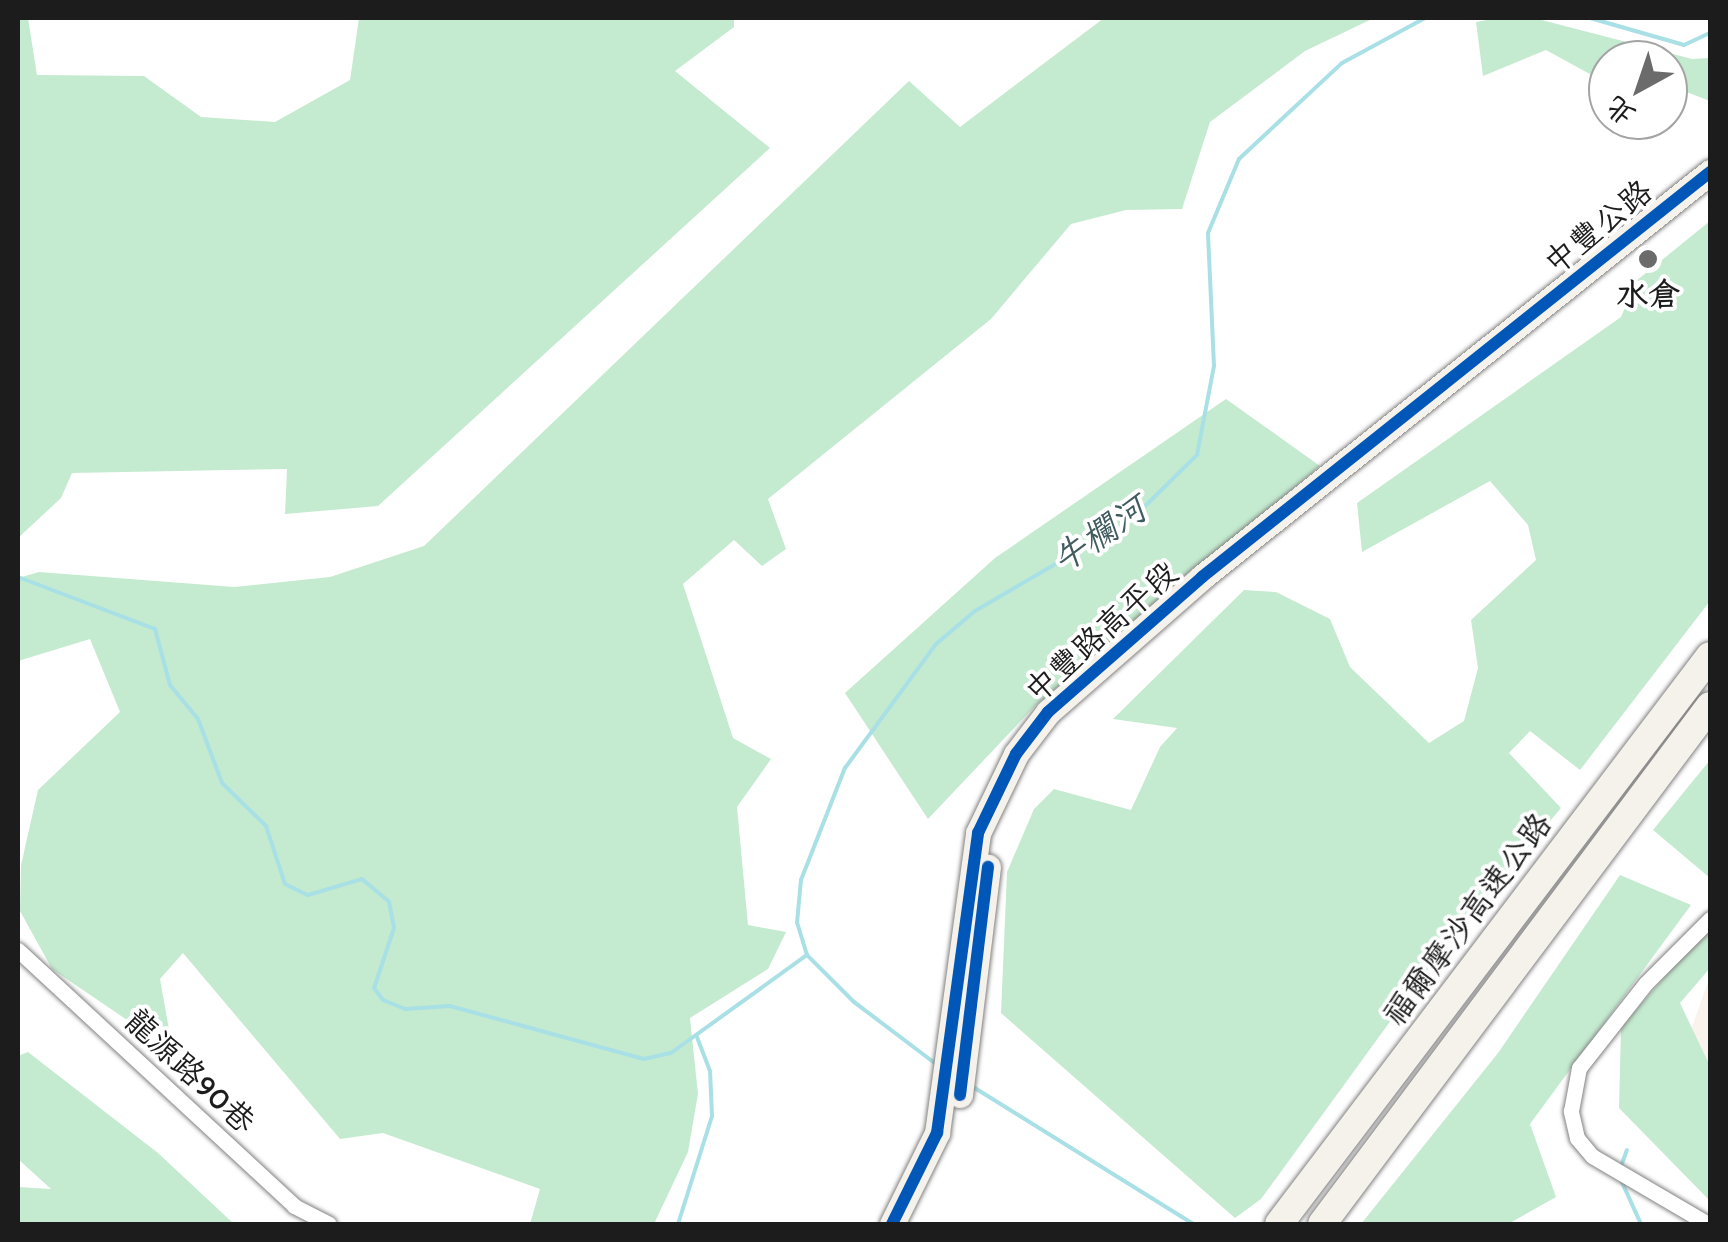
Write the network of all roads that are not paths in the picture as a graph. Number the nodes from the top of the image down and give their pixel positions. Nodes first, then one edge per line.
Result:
1 (1710, 172) edge
2 (1710, 193) edge
3 (1528, 330) junction
4 (1710, 656) edge
5 (1710, 706) edge
6 (1710, 919) edge
7 (18, 950) edge
8 (944, 1135) junction
9 (329, 1224) edge
10 (892, 1224) edge
11 (911, 1224) edge
12 (1278, 1224) edge
13 (1322, 1224) edge
14 (1708, 1224) edge

1 - 3 main road, 中豐公路
2 - 3 main road, 中豐公路
3 - 8 main road, 中豐路高平段
4 - 12 highway, 福爾摩沙高速公路
5 - 13 highway, 福爾摩沙高速公路
6 - 14 street
7 - 9 street, 龍源路90巷
8 - 10 main road, 中豐路高平段
8 - 11 main road, 中豐路高平段

